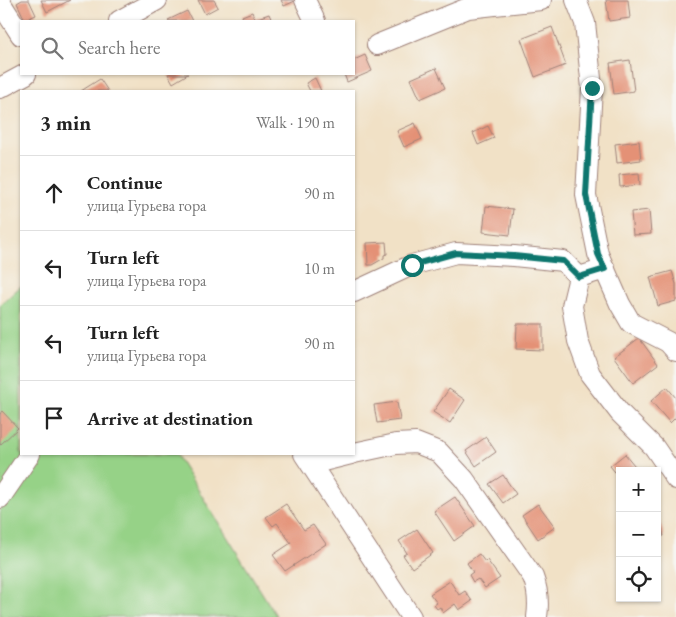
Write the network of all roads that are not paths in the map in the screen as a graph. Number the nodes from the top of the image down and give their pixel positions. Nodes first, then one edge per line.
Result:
1 (157, 0) edge
2 (305, 0) edge
3 (540, 0) edge
4 (576, 0) edge
5 (0, 2) edge
6 (121, 20) edge
7 (315, 20) edge
8 (20, 33) edge
9 (377, 45) dead end
10 (24, 75) edge
11 (0, 88) edge
12 (605, 269) junction
13 (579, 277) junction
14 (355, 292) edge
15 (676, 351) edge
16 (355, 453) edge
17 (29, 455) edge
18 (343, 455) edge
19 (307, 459) edge
20 (676, 479) edge
21 (0, 498) edge
22 (411, 617) edge
23 (537, 617) edge

1 - 6 street
2 - 7 street
3 - 9 street
4 - 12 street
5 - 8 street
10 - 11 street
12 - 13 street
12 - 15 street
13 - 14 street
13 - 20 street
16 - 23 street
17 - 21 street
18 - 19 street
19 - 22 street

